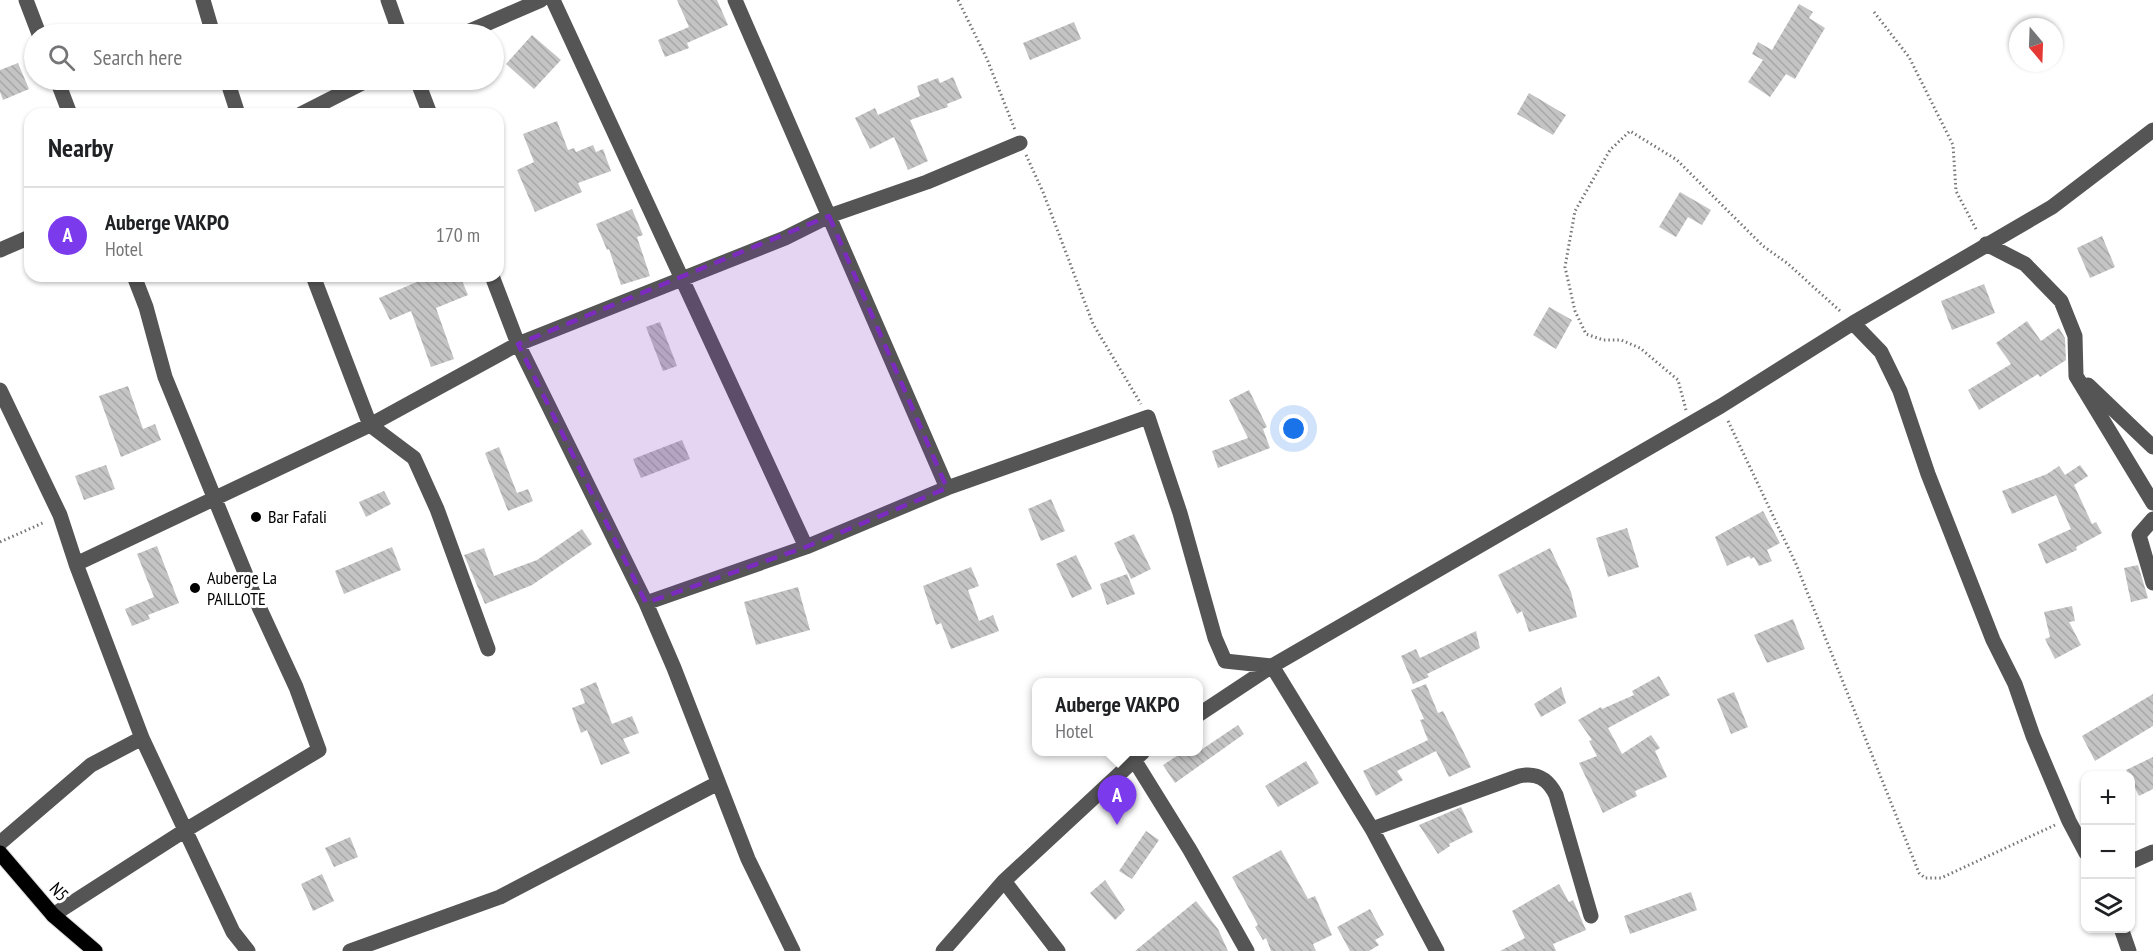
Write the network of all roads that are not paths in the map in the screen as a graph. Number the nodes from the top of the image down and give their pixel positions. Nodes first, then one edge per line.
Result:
1 (26, 0) edge
2 (203, 0) edge
3 (388, 0) edge
4 (541, 0) edge
5 (552, 0) edge
6 (735, 0) edge
7 (35, 24) edge
8 (210, 24) edge
9 (396, 24) edge
10 (486, 24) edge
11 (61, 90) edge
12 (230, 90) edge
13 (348, 90) edge
14 (421, 90) edge
15 (68, 108) edge
16 (236, 108) edge
17 (313, 108) edge
18 (428, 108) edge
19 (2153, 130) edge
20 (1020, 143) road end
21 (829, 216) junction
22 (24, 240) edge
23 (1986, 244) junction
24 (0, 250) edge
25 (682, 279) junction
26 (136, 282) edge
27 (315, 282) edge
28 (494, 282) edge
29 (1853, 323) junction
30 (518, 344) junction
31 (2076, 376) junction
32 (0, 390) edge
33 (369, 425) junction
34 (2153, 447) edge
35 (947, 488) junction
36 (215, 496) junction
37 (2153, 503) edge
38 (2153, 519) edge
39 (806, 547) junction
40 (76, 564) junction
41 (2153, 583) edge
42 (646, 603) junction
43 (488, 649) dead end
44 (1272, 666) junction
45 (1203, 712) edge
46 (141, 738) junction
47 (1137, 756) edge
48 (1139, 756) edge
49 (718, 783) junction
50 (1372, 829) junction
51 (184, 831) junction
52 (0, 843) edge
53 (2081, 845) edge
54 (2153, 852) edge
55 (0, 853) edge
56 (2135, 860) edge
57 (1004, 881) junction
58 (53, 915) junction
59 (1591, 916) dead end
60 (2123, 933) edge
61 (1429, 949) edge
62 (95, 951) edge
63 (248, 951) edge
64 (350, 951) edge
65 (792, 951) edge
66 (943, 951) edge
67 (1058, 951) edge
68 (1247, 951) edge
69 (2129, 951) edge

1 - 7 street
2 - 8 street
3 - 9 street
4 - 10 street
5 - 25 street
6 - 21 street
11 - 15 street
12 - 16 street
13 - 17 street
14 - 18 street
19 - 23 street
20 - 21 street
21 - 25 street
21 - 35 street
22 - 24 street
23 - 29 street
23 - 31 street
25 - 30 street
25 - 39 street
26 - 36 street
27 - 33 street
28 - 30 street
29 - 44 street
29 - 53 street
30 - 33 street
30 - 42 street
31 - 34 street
31 - 37 street
32 - 40 street
33 - 36 street
33 - 43 street
35 - 39 street
35 - 44 street
36 - 40 street
36 - 51 street
38 - 41 street
39 - 42 street
40 - 46 street
42 - 49 street
44 - 45 street
44 - 50 street
46 - 51 street
46 - 52 street
47 - 57 street
48 - 68 street
49 - 64 street
49 - 65 street
50 - 59 street
50 - 61 street
51 - 58 street
51 - 63 street
54 - 56 street
55 - 58 main road, N5 / N5
57 - 66 street
57 - 67 street
58 - 62 main road, N5 / N5
60 - 69 street

